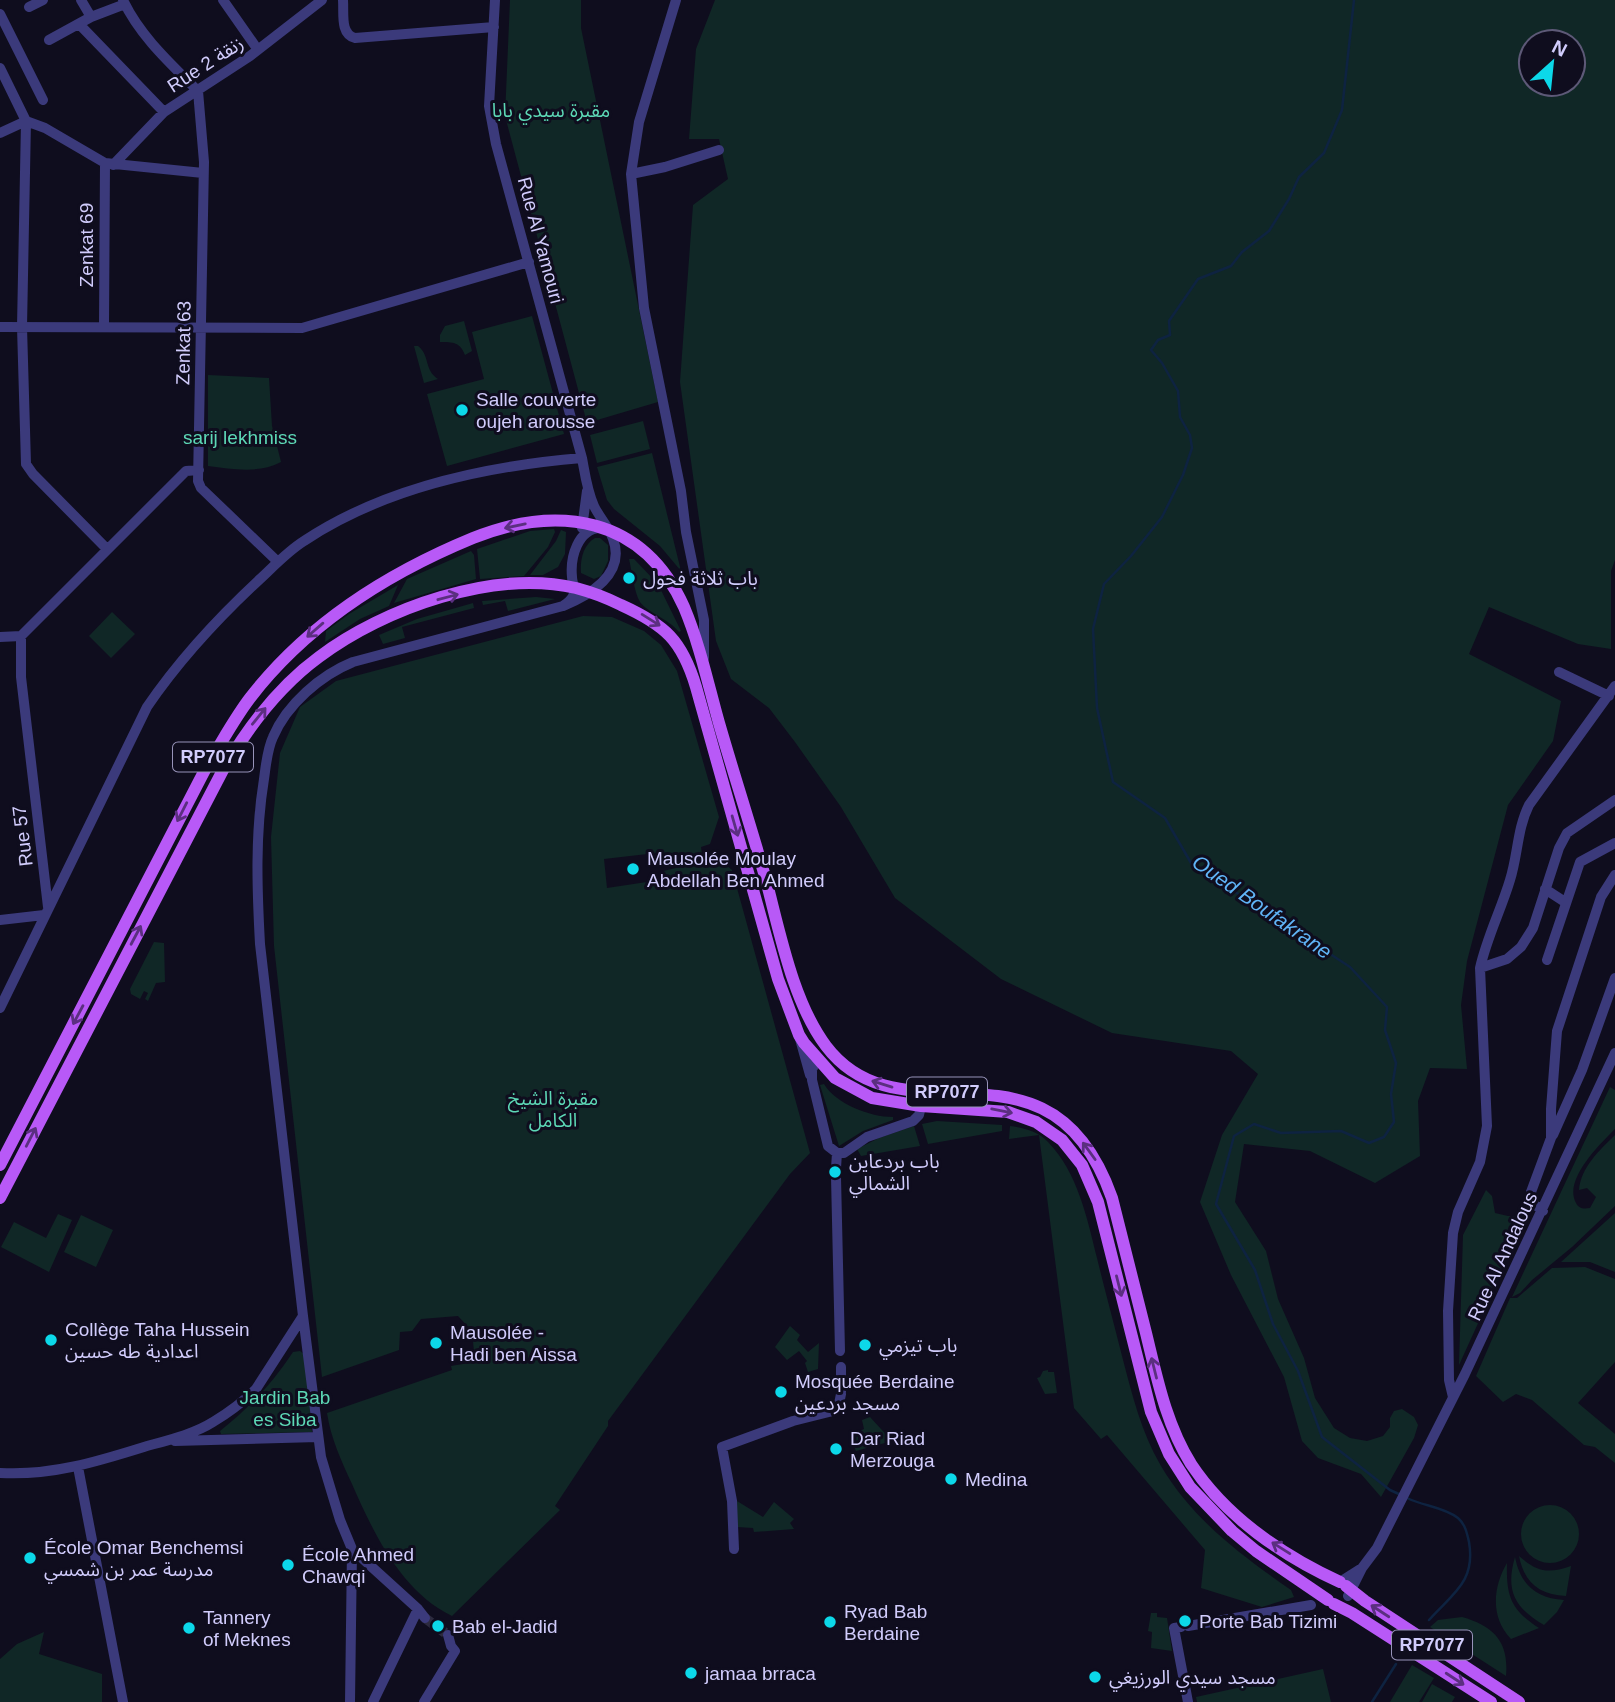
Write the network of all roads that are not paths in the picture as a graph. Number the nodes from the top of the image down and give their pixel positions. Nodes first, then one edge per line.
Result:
1 (43, 0) edge
2 (81, 0) edge
3 (223, 0) edge
4 (322, 0) edge
5 (343, 0) edge
6 (495, 0) edge
7 (676, 0) edge
8 (124, 2) edge
9 (29, 8) dead end
10 (0, 14) edge
11 (91, 17) junction
12 (79, 24) junction
13 (494, 27) junction
14 (49, 40) dead end
15 (258, 50) junction
16 (0, 68) edge
17 (198, 91) junction
18 (43, 100) dead end
19 (164, 113) junction
20 (26, 121) junction
21 (0, 133) edge
22 (719, 150) dead end
23 (109, 164) junction
24 (203, 173) junction
25 (631, 174) junction
26 (529, 262) junction
27 (0, 327) edge
28 (22, 327) junction
29 (104, 327) junction
30 (201, 329) junction
31 (582, 458) junction
32 (199, 470) junction
33 (587, 486) junction
34 (583, 522) junction
35 (607, 528) junction
36 (580, 539) junction
37 (107, 549) junction
38 (278, 562) junction
39 (574, 588) junction
40 (589, 593) junction
41 (564, 606) junction
42 (21, 636) junction
43 (0, 638) edge
44 (704, 662) junction
45 (1559, 672) dead end
46 (1615, 686) edge
47 (1609, 696) junction
48 (1615, 800) edge
49 (1615, 843) edge
50 (1615, 875) edge
51 (1545, 889) junction
52 (1566, 902) junction
53 (46, 911) junction
54 (0, 920) edge
55 (1547, 960) dead end
56 (1479, 968) junction
57 (1615, 978) edge
58 (0, 1008) edge
59 (799, 1035) junction
60 (1615, 1053) edge
61 (817, 1061) junction
62 (839, 1061) junction
63 (812, 1080) junction
64 (909, 1090) junction
65 (921, 1106) junction
66 (940, 1107) junction
67 (913, 1121) junction
68 (1551, 1138) junction
69 (837, 1153) junction
70 (0, 1165) edge
71 (0, 1198) edge
72 (1543, 1211) junction
73 (303, 1316) junction
74 (1453, 1397) junction
75 (318, 1437) junction
76 (163, 1441) junction
77 (78, 1467) junction
78 (0, 1474) edge
79 (352, 1549) junction
80 (734, 1549) dead end
81 (1346, 1589) junction
82 (1328, 1597) junction
83 (1311, 1605) junction
84 (418, 1609) junction
85 (425, 1618) tunnel mouth
86 (448, 1635) dead end
87 (123, 1702) edge
88 (350, 1702) edge
89 (373, 1702) edge
90 (424, 1702) edge
91 (1188, 1702) edge
92 (1490, 1702) edge
93 (1519, 1702) edge

1 - 9 street
2 - 11 street
3 - 15 street
4 - 15 street, Rue 2 زنقة
5 - 13 street
6 - 13 street, Rue Al Yamouri
7 - 25 street
8 - 11 street
8 - 17 street
10 - 18 street
11 - 12 street
12 - 14 street
12 - 19 street
13 - 26 street, Rue Al Yamouri
15 - 17 street, Rue 2 زنقة
16 - 20 street
17 - 19 street, Rue 2 زنقة
17 - 24 street, Zenkat 63
19 - 23 street, Rue 2 زنقة
20 - 21 street
20 - 23 street
20 - 28 street
22 - 25 street
23 - 24 street
23 - 29 street, Zenkat 69
24 - 30 street, Zenkat 63
25 - 44 street
26 - 30 street
26 - 31 street, Rue Al Yamouri
27 - 28 street
28 - 29 street
28 - 37 street
29 - 30 street
30 - 32 street, Zenkat 63
31 - 33 street, Rue Al Yamouri
31 - 38 street
32 - 37 street
32 - 38 street, Zenkat 63
33 - 34 street, Rue Al Yamouri
33 - 35 street, Rue Al Yamouri
34 - 35 main road, RP7077
34 - 36 street, Rue Al Yamouri
34 -> 70 main road, RP7077
35 - 36 street
35 - 40 street, Rue Al Yamouri
35 - 44 main road, RP7077
36 - 39 street, Rue Al Yamouri
37 - 42 street
38 - 53 street
39 - 40 main road, RP7077
39 - 41 street
71 -> 39 main road, RP7077
40 - 41 street
40 -> 59 main road, RP7077
41 - 73 street
42 - 43 street
42 - 53 street, Rue 57
44 - 62 main road, RP7077
45 - 47 street
46 - 47 street
47 - 56 street
48 - 51 street
49 - 52 street
50 - 68 street
51 - 52 street
51 - 56 street
52 - 55 street
53 - 54 street
53 - 58 street
56 - 74 street
57 - 68 street
59 - 61 main road, RP7077
59 - 63 street
60 - 72 street, Rue Al Andalous
61 - 62 main road
61 - 63 street
61 - 65 main road, RP7077
64 -> 62 main road, RP7077
63 - 69 street
64 - 65 main road
81 -> 64 main road, RP7077
65 - 66 main road, RP7077
65 - 67 street
66 - 67 street
66 -> 82 main road, RP7077
67 - 69 street
68 - 72 street
69 - 80 street
72 - 74 street, Rue Al Andalous
73 - 75 street
73 - 76 street
74 - 81 street, Rue Al Andalous
75 - 76 street
75 - 79 street
76 - 77 street
77 - 78 street
77 - 87 street
79 - 84 street
79 - 88 street
81 - 82 main road
81 - 82 main road
93 -> 81 main road, RP7077
82 - 83 street
82 - 83 street
82 -> 92 main road, RP7077
83 - 91 street
84 - 85 street
84 - 89 street
86 - 90 street

